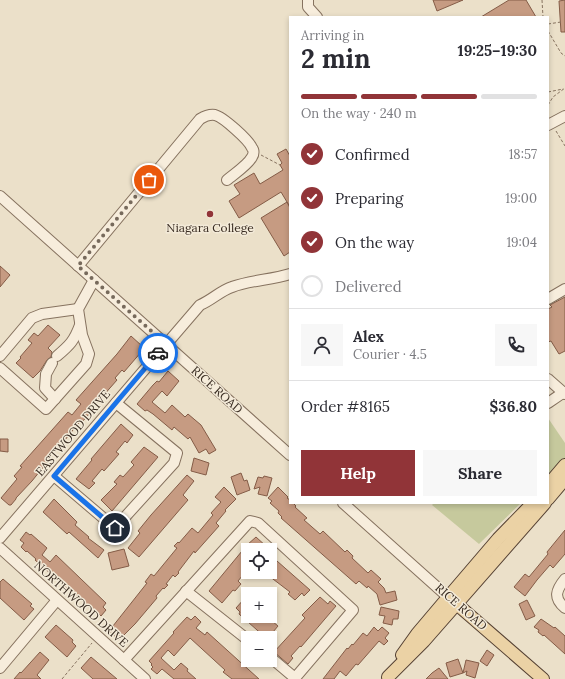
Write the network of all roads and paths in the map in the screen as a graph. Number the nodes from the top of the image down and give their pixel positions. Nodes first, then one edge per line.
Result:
1 (308, 0) edge
2 (542, 0) edge
3 (316, 16) edge
4 (543, 16) edge
5 (560, 22) dead end
6 (549, 24) edge
7 (549, 33) edge
8 (565, 56) edge
9 (565, 88) edge
10 (549, 92) edge
11 (549, 103) edge
12 (565, 116) edge
13 (550, 124) edge
14 (565, 146) edge
15 (254, 151) junction
16 (280, 165) dead end
17 (227, 180) dead end
18 (1, 199) edge
19 (78, 266) junction
20 (289, 274) edge
21 (94, 280) junction
22 (565, 289) edge
23 (549, 298) edge
24 (78, 309) junction
25 (80, 324) junction
26 (166, 344) junction
27 (0, 356) edge
28 (0, 368) edge
29 (549, 380) edge
30 (565, 393) edge
31 (55, 399) junction
32 (549, 402) edge
33 (116, 403) junction
34 (289, 454) edge
35 (565, 466) edge
36 (54, 476) junction
37 (565, 479) edge
38 (549, 484) edge
39 (549, 498) edge
40 (344, 504) edge
41 (532, 504) edge
42 (544, 504) edge
43 (0, 538) edge
44 (0, 548) edge
45 (565, 579) edge
46 (186, 591) junction
47 (57, 600) junction
48 (453, 600) junction
49 (562, 606) edge
50 (241, 634) edge
51 (98, 637) junction
52 (124, 660) junction
53 (277, 664) edge
54 (0, 668) edge
55 (387, 678) edge
56 (62, 679) edge
57 (145, 679) edge
58 (543, 679) edge

1 - 3 street
2 - 4 path
5 - 6 path
7 - 8 path
9 - 10 path
9 - 11 path
12 - 13 street
13 - 14 path
15 - 16 path
15 - 17 street
15 - 19 street
18 - 19 street, RICE ROAD
19 - 21 street, RICE ROAD
20 - 26 street, EASTWOOD DRIVE
21 - 24 street
21 - 26 street, RICE ROAD
22 - 23 street
24 - 25 street
24 - 27 street
25 - 31 street
25 - 31 street
26 - 33 street, EASTWOOD DRIVE
26 - 34 street, RICE ROAD
28 - 31 street
29 - 30 street
30 - 32 street
33 - 36 street, EASTWOOD DRIVE
33 - 36 street
35 - 38 main road
36 - 43 street, EASTWOOD DRIVE
37 - 39 main road
40 - 48 street, RICE ROAD
41 - 48 main road
42 - 48 main road
44 - 47 street, NORTHWOOD DRIVE
45 - 49 street
46 - 50 street
46 - 52 street
46 - 53 street
47 - 51 street, NORTHWOOD DRIVE
47 - 54 street
48 - 55 main road
48 - 58 main road, RICE ROAD
51 - 52 street, NORTHWOOD DRIVE
51 - 56 path
52 - 57 street, NORTHWOOD DRIVE

